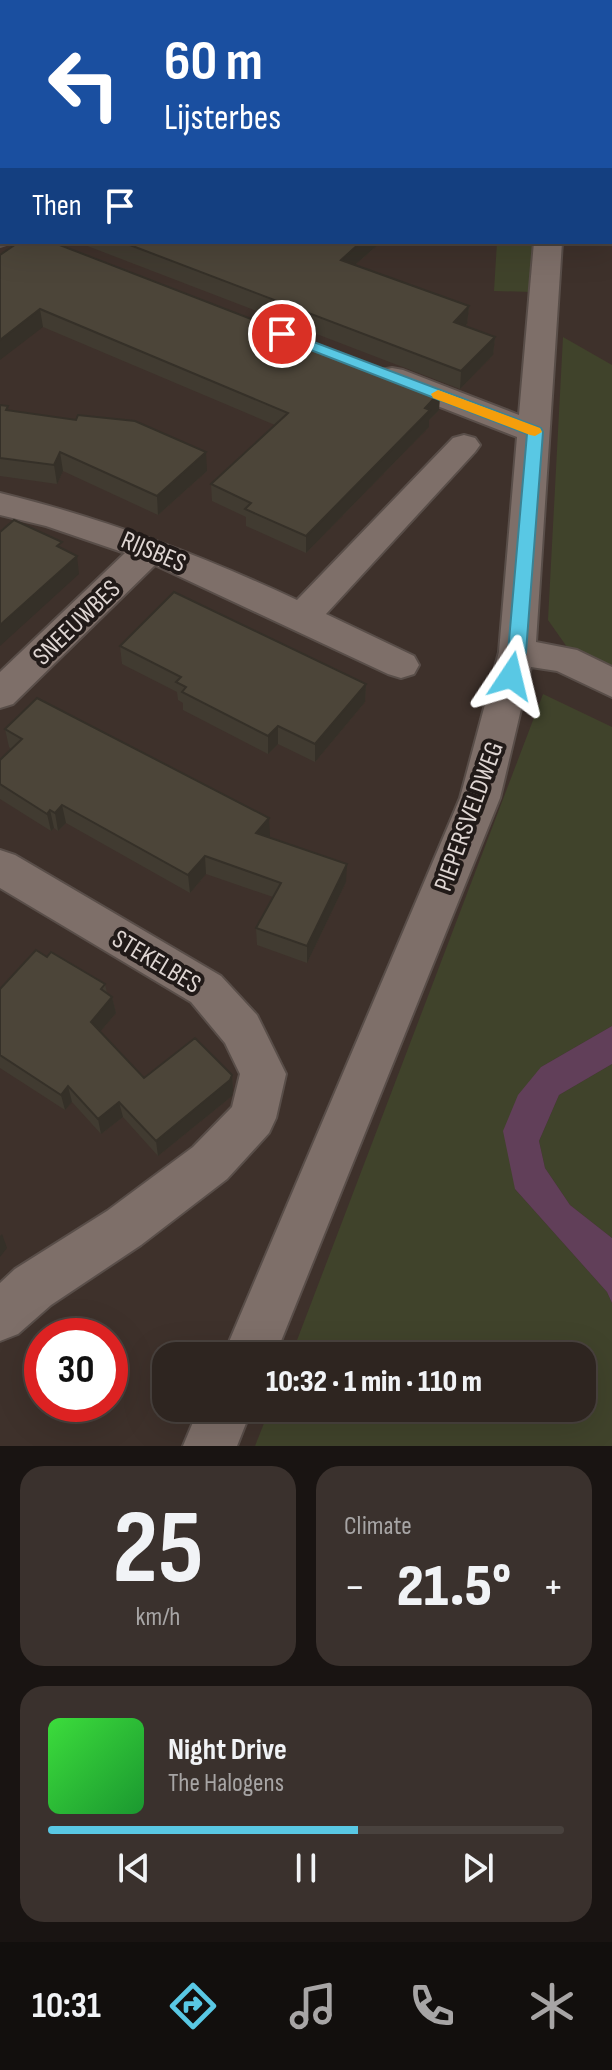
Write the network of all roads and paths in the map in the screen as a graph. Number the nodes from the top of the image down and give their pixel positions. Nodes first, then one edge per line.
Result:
1 (548, 244) edge
2 (371, 368) edge
3 (535, 432) junction
4 (464, 445) dead end
5 (0, 504) edge
6 (151, 549) junction
7 (301, 618) junction
8 (517, 652) junction
9 (401, 665) dead end
10 (612, 683) edge
11 (0, 694) edge
12 (0, 867) edge
13 (0, 1316) edge
14 (255, 1342) edge
15 (220, 1422) edge
16 (210, 1446) edge

1 - 3 street, PIEPERSVELDWEG
2 - 3 street
3 - 8 street, PIEPERSVELDWEG
4 - 7 street
5 - 6 street, RIJSBES
6 - 7 street, RIJSBES
6 - 11 street, SNEEUWBES
7 - 9 street, RIJSBES
8 - 10 street
8 - 14 street, PIEPERSVELDWEG
12 - 13 street, STEKELBES
15 - 16 street

